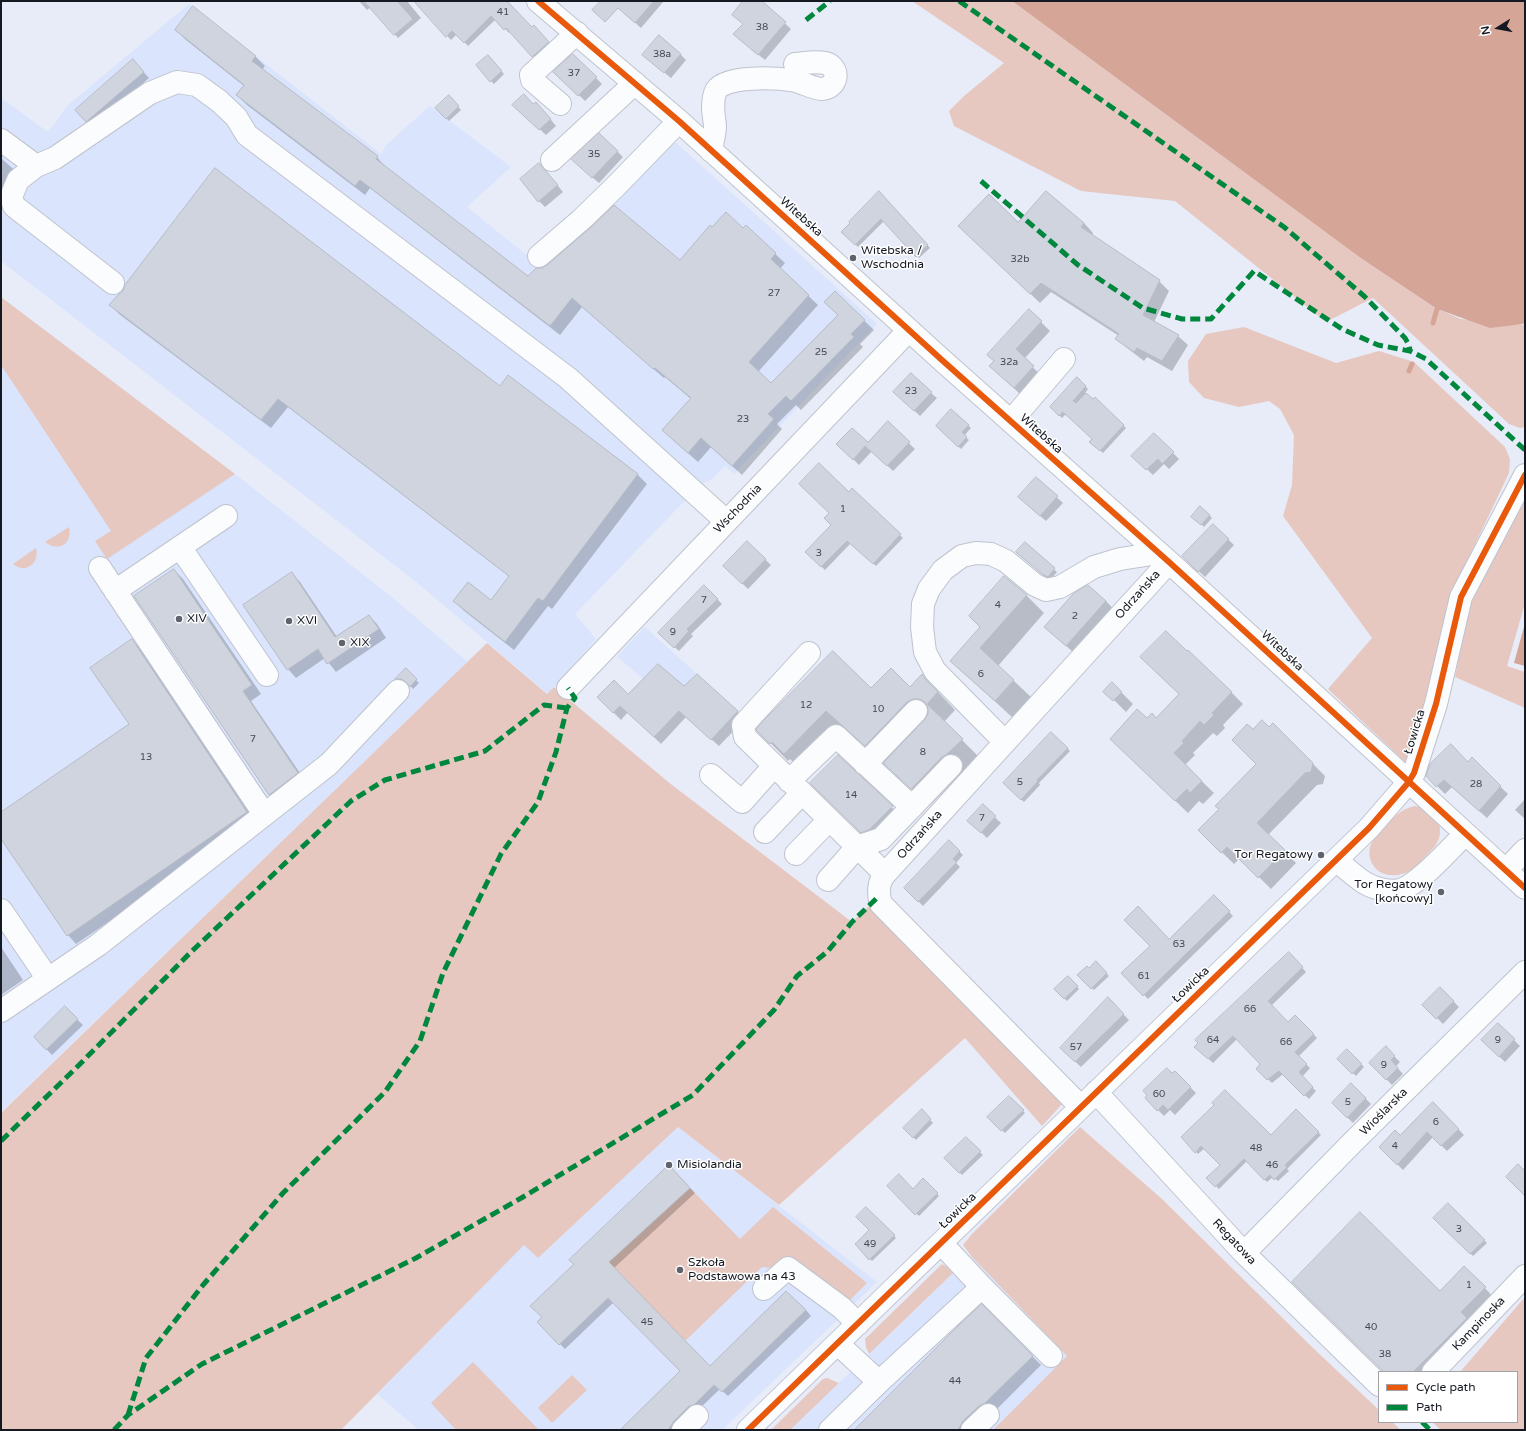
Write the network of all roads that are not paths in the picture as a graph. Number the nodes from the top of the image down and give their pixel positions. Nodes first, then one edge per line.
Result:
1 (538, 1) edge
2 (577, 33) junction
3 (795, 64) dead end
4 (635, 83) junction
5 (560, 104) dead end
6 (679, 121) junction
7 (1, 140) edge
8 (711, 151) junction
9 (552, 160) dead end
10 (36, 166) junction
11 (538, 256) dead end
12 (113, 282) dead end
13 (909, 330) junction
14 (1064, 359) dead end
15 (1011, 421) junction
16 (1525, 475) edge
17 (226, 516) dead end
18 (726, 522) junction
19 (180, 547) junction
20 (1164, 558) junction
21 (100, 568) dead end
22 (115, 591) junction
23 (809, 653) dead end
24 (267, 675) dead end
25 (568, 688) dead end
26 (398, 691) dead end
27 (916, 711) dead end
28 (1005, 742) junction
29 (865, 764) junction
30 (774, 766) junction
31 (952, 766) dead end
32 (710, 775) dead end
33 (1408, 782) junction
34 (796, 787) junction
35 (912, 807) junction
36 (264, 814) junction
37 (829, 820) junction
38 (765, 832) dead end
39 (1465, 834) junction
40 (858, 847) junction
41 (1525, 850) edge
42 (796, 854) dead end
43 (1336, 860) junction
44 (1506, 870) junction
45 (885, 874) junction
46 (828, 880) dead end
47 (1525, 888) edge
48 (1, 910) edge
49 (1525, 972) edge
50 (48, 979) junction
51 (1, 1011) edge
52 (1096, 1092) junction
53 (1081, 1107) junction
54 (941, 1243) junction
55 (1244, 1253) junction
56 (1525, 1276) edge
57 (982, 1287) junction
58 (764, 1289) dead end
59 (858, 1324) junction
60 (838, 1344) junction
61 (1051, 1356) dead end
62 (1434, 1371) edge
63 (879, 1382) junction
64 (1378, 1384) edge
65 (988, 1415) dead end
66 (748, 1430) edge
67 (830, 1430) edge
68 (972, 1430) edge

1 - 2 street, Witebska
2 - 4 street, Witebska
2 - 5 street
3 - 8 street
4 - 6 street, Witebska
4 - 9 street
6 - 8 street, Witebska
6 - 11 street
7 - 10 street
8 - 13 street, Witebska
10 - 12 street
10 - 18 street
13 - 15 street, Witebska
13 - 18 street, Wschodnia
14 - 15 street
15 - 20 street, Witebska
16 - 33 street, Łowicka
17 - 19 street
18 - 25 street, Wschodnia
19 - 22 street
19 - 24 street
20 - 28 street, Odrzańska
20 - 28 street
20 - 33 street, Witebska
21 - 22 street
22 - 36 street
23 - 30 street
26 - 36 street
27 - 29 street
28 - 45 street, Odrzańska
29 - 34 street
29 - 35 street
30 - 32 street
30 - 34 street
31 - 35 street
33 - 39 street, Witebska
33 - 43 street, Łowicka
34 - 37 street
34 - 38 street
35 - 40 street
36 - 50 street
37 - 40 street
37 - 42 street
39 - 43 street
39 - 44 street, Witebska
40 - 45 street
40 - 46 street
41 - 44 street
43 - 52 street, Łowicka
44 - 47 street, Witebska
45 - 53 street, Odrzańska
48 - 50 street
49 - 55 street, Wioślarska
50 - 51 street
52 - 53 street, Łowicka
52 - 55 street, Regatowa
53 - 54 street, Łowicka
54 - 57 street
54 - 59 street, Łowicka
55 - 64 street, Regatowa
56 - 62 street, Kampinoska
57 - 61 street
57 - 63 street
58 - 59 street
59 - 60 street, Łowicka
60 - 63 street
60 - 66 street, Łowicka
63 - 67 street
65 - 68 street

